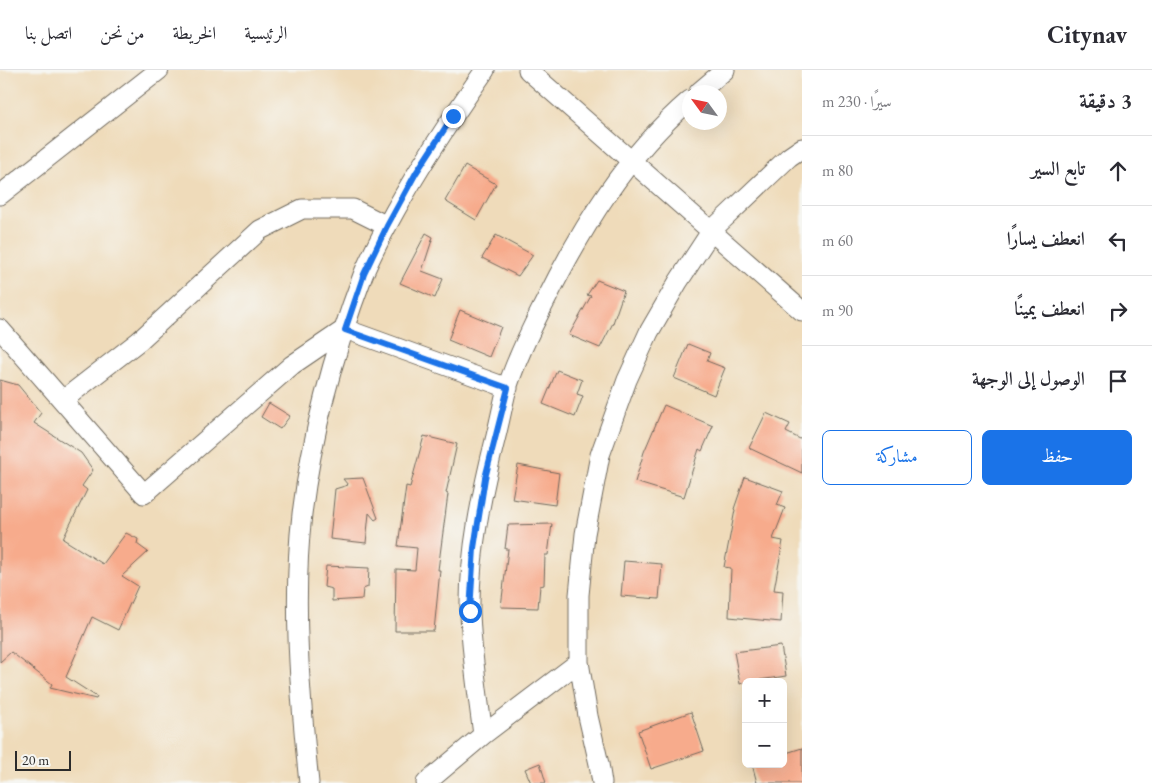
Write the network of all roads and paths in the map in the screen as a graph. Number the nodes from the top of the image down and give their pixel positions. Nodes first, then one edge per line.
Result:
1 (159, 70) edge
2 (485, 70) edge
3 (528, 70) edge
4 (725, 70) edge
5 (707, 85) edge
6 (682, 108) edge
7 (802, 148) edge
8 (630, 161) junction
9 (0, 194) edge
10 (387, 226) junction
11 (712, 230) junction
12 (802, 311) edge
13 (0, 330) edge
14 (345, 330) junction
15 (508, 388) junction
16 (63, 400) junction
17 (579, 662) junction
18 (483, 735) junction
19 (309, 783) edge
20 (426, 783) edge
21 (602, 783) edge

1 - 9 street
2 - 10 street
3 - 8 street
4 - 5 street
6 - 8 street
7 - 11 street
8 - 11 street
8 - 15 street
10 - 14 street
10 - 16 street
11 - 12 street
11 - 17 street
13 - 16 street
14 - 15 street
14 - 16 street
14 - 19 street
15 - 18 street
17 - 18 street
17 - 21 street
18 - 20 street

